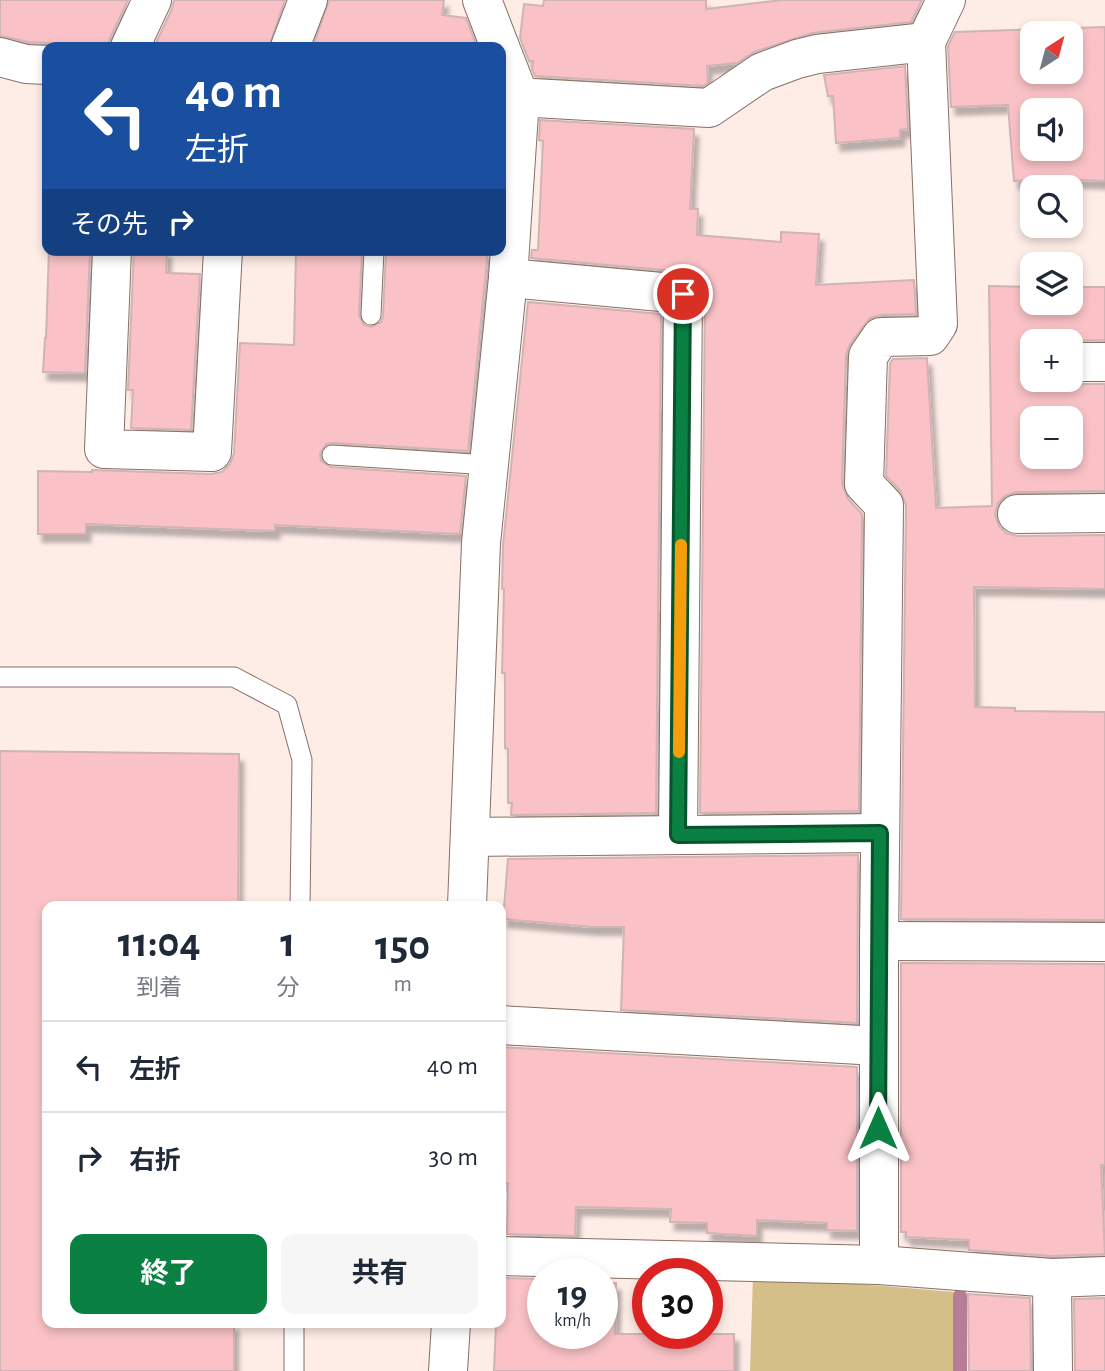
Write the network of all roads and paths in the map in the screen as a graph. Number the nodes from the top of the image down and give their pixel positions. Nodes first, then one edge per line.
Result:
1 (152, 0) edge
2 (307, 0) edge
3 (482, 0) edge
4 (946, 0) edge
5 (132, 42) edge
6 (292, 42) edge
7 (498, 42) edge
8 (926, 42) junction
9 (0, 57) edge
10 (42, 65) edge
11 (506, 77) edge
12 (510, 97) edge
13 (112, 256) edge
14 (222, 256) edge
15 (374, 256) edge
16 (508, 278) junction
17 (371, 315) dead end
18 (1083, 362) edge
19 (1105, 362) edge
20 (332, 455) dead end
21 (489, 465) junction
22 (1105, 513) edge
23 (1017, 514) dead end
24 (0, 677) edge
25 (880, 833) junction
26 (678, 835) junction
27 (470, 837) junction
28 (300, 901) edge
29 (467, 901) edge
30 (879, 941) junction
31 (1105, 942) edge
32 (506, 1026) edge
33 (878, 1046) junction
34 (506, 1255) edge
35 (879, 1265) junction
36 (1105, 1276) edge
37 (1052, 1278) junction
38 (294, 1328) edge
39 (451, 1328) edge
40 (293, 1371) edge
41 (448, 1371) edge
42 (1053, 1371) edge

1 - 5 street
2 - 6 street
3 - 7 street
4 - 8 street
8 - 12 street
8 - 25 street
9 - 10 street
11 - 12 street
12 - 16 street
13 - 14 street
15 - 17 lane
16 - 21 street
16 - 26 street
18 - 19 street
20 - 21 lane
21 - 27 street
22 - 23 street
24 - 28 lane
25 - 26 street
25 - 30 street
26 - 27 street
27 - 29 street
30 - 31 street
30 - 33 street
32 - 33 street
33 - 35 street
34 - 35 street
35 - 37 street
36 - 37 street
37 - 42 street
38 - 40 lane
39 - 41 street

